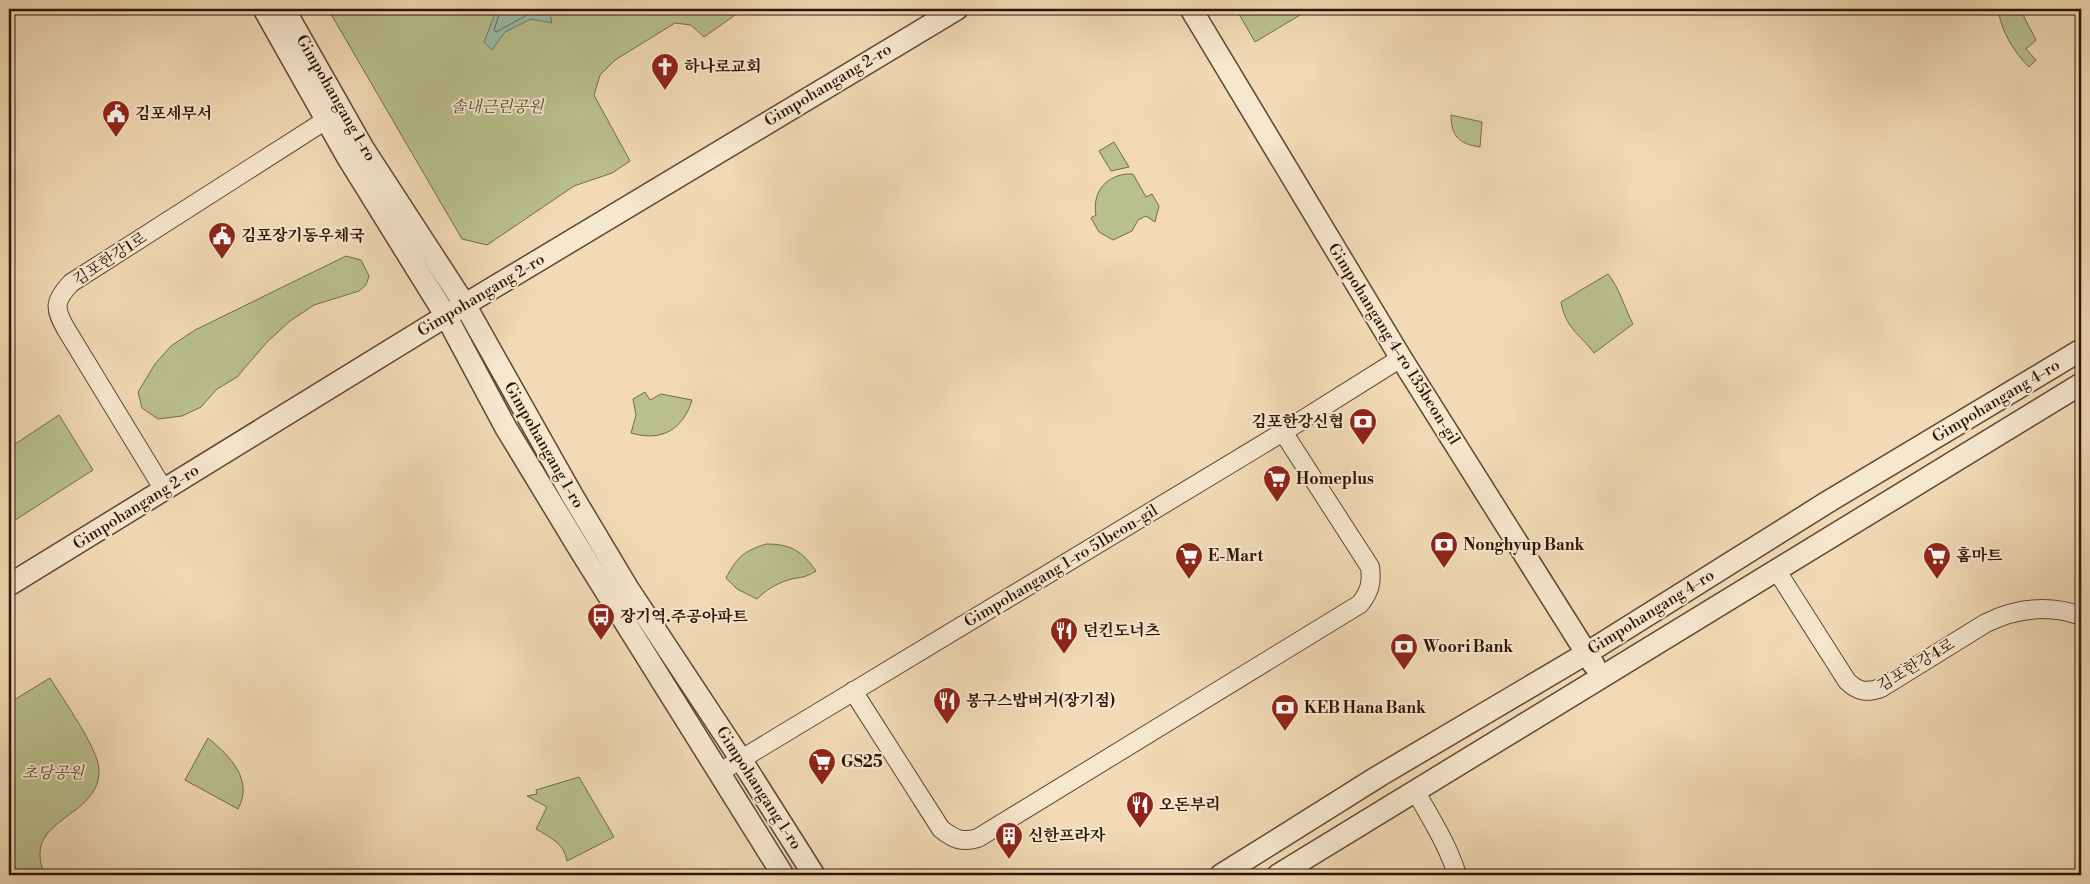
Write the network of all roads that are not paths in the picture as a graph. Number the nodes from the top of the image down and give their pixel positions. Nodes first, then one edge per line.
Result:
1 (264, 9) edge
2 (284, 9) edge
3 (957, 9) edge
4 (1191, 9) edge
5 (326, 120) junction
6 (465, 305) junction
7 (446, 316) junction
8 (2081, 350) edge
9 (1401, 358) junction
10 (2081, 384) edge
11 (1283, 432) junction
12 (164, 490) junction
13 (1777, 571) junction
14 (9, 585) edge
15 (2081, 616) edge
16 (1587, 653) junction
17 (1602, 677) junction
18 (853, 691) junction
19 (740, 758) junction
20 (720, 772) junction
21 (1416, 792) junction
22 (783, 875) edge
23 (814, 875) edge
24 (1221, 875) edge
25 (1278, 875) edge
26 (1457, 875) edge

1 - 5 street, Gimpohangang 1-ro
2 - 6 street, Gimpohangang 1-ro
3 - 6 street, Gimpohangang 2-ro
4 - 9 street, Gimpohangang 4-ro 135beon-gil
5 - 7 street, Gimpohangang 1-ro
5 - 12 street, 김포한강1로
6 - 7 street, Gimpohangang 2-ro
6 - 19 street, Gimpohangang 1-ro
7 - 12 street, Gimpohangang 2-ro
7 - 20 street, Gimpohangang 1-ro
8 - 16 street, Gimpohangang 4-ro
9 - 11 street, Gimpohangang 1-ro 51beon-gil
9 - 16 street, Gimpohangang 4-ro 135beon-gil
10 - 13 street, Gimpohangang 4-ro
11 - 18 street, Gimpohangang 1-ro 51beon-gil
11 - 18 street
12 - 14 street, Gimpohangang 2-ro
13 - 15 street, 김포한강4로
13 - 17 street, Gimpohangang 4-ro
16 - 17 street, Gimpohangang 4-ro 135beon-gil
16 - 24 street, Gimpohangang 4-ro
17 - 21 street, Gimpohangang 4-ro
18 - 19 street, Gimpohangang 1-ro 51beon-gil
19 - 20 street, Gimpohangang 1-ro 51beon-gil
19 - 23 street, Gimpohangang 1-ro
20 - 22 street, Gimpohangang 1-ro
21 - 25 street, Gimpohangang 4-ro
21 - 26 street

